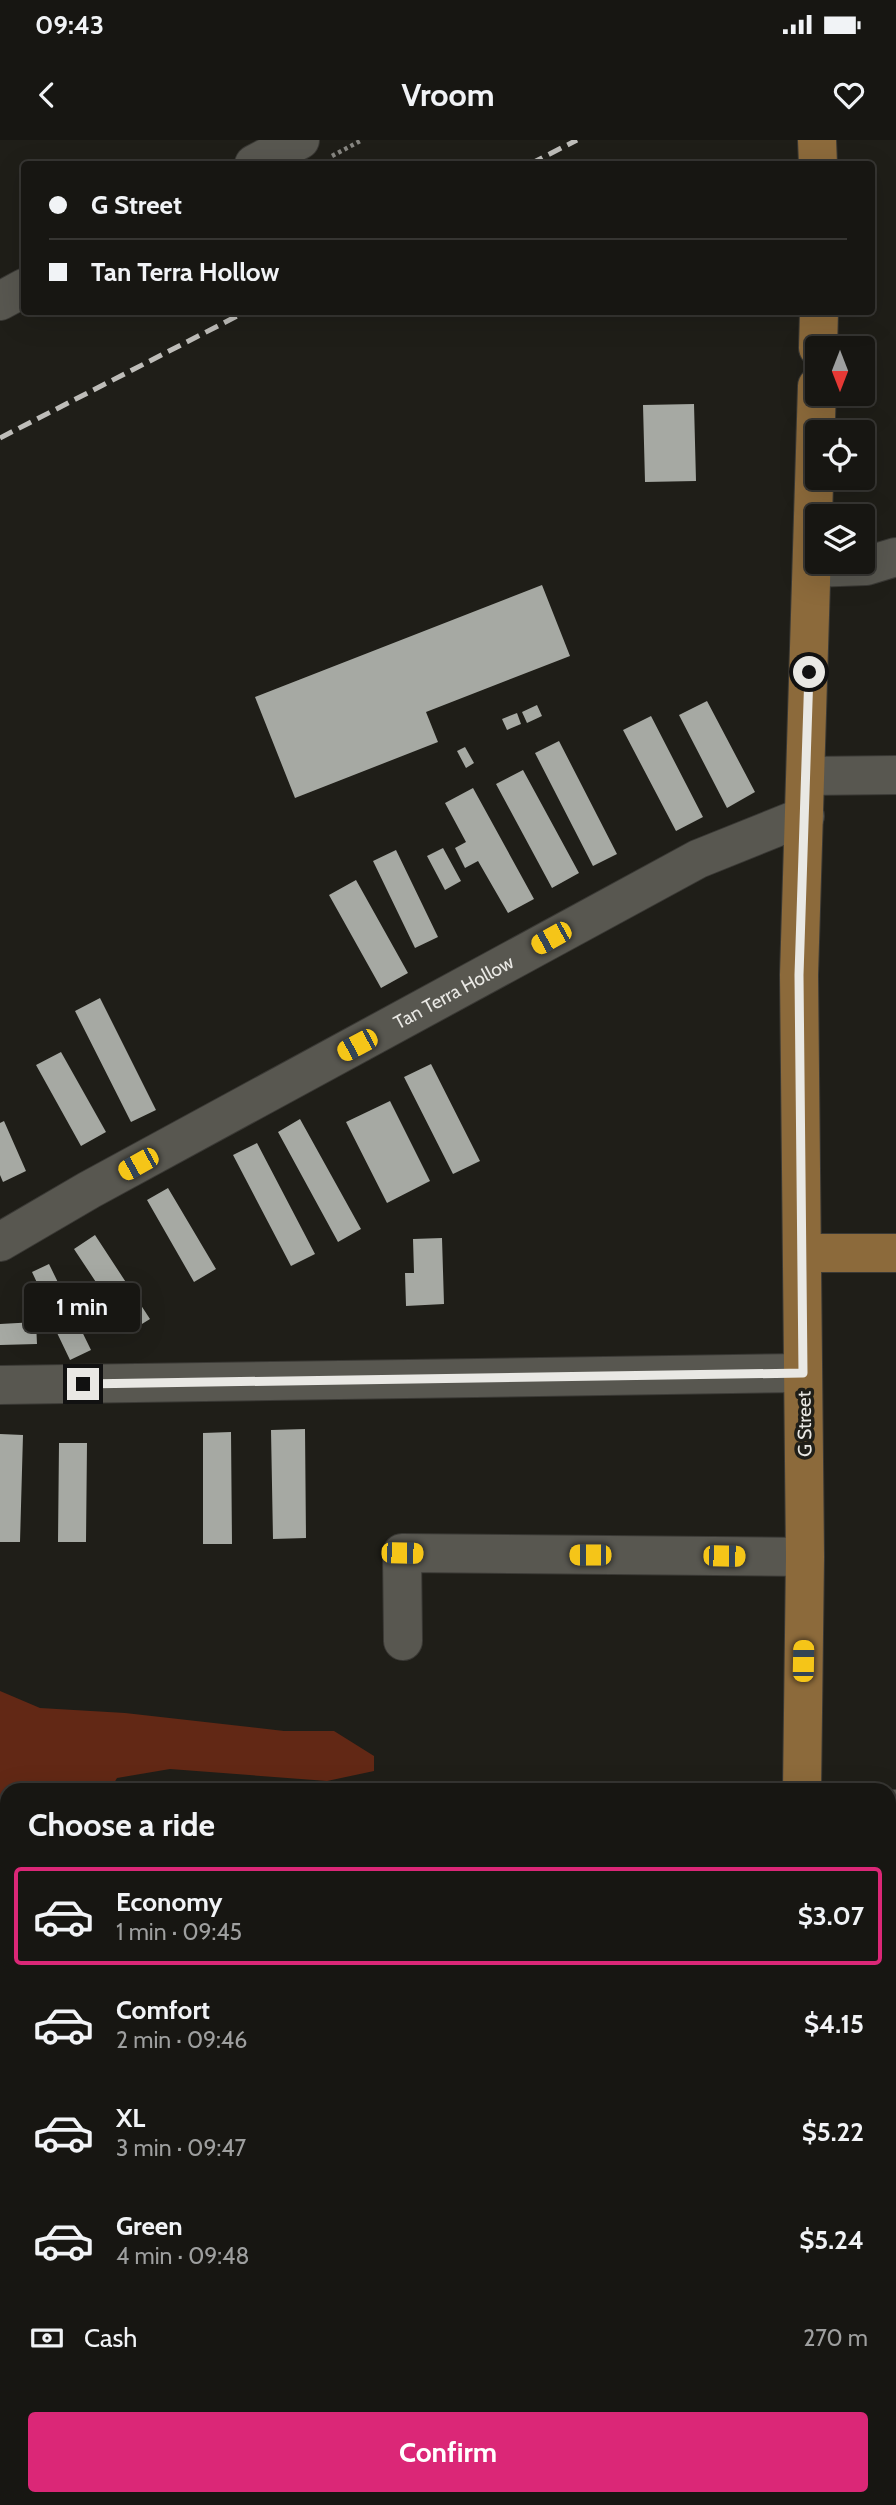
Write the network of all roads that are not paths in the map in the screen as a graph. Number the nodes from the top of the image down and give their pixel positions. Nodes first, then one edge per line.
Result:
1 (817, 140) edge
2 (314, 149) edge
3 (266, 161) edge
4 (818, 161) edge
5 (21, 290) edge
6 (0, 301) edge
7 (819, 315) edge
8 (818, 336) edge
9 (816, 406) edge
10 (814, 504) edge
11 (896, 556) edge
12 (875, 563) edge
13 (812, 574) edge
14 (896, 775) edge
15 (806, 776) junction
16 (805, 816) junction
17 (0, 1242) edge
18 (802, 1253) junction
19 (896, 1253) edge
20 (803, 1373) junction
21 (0, 1385) edge
22 (805, 1557) junction
23 (403, 1641) dead end
24 (802, 1783) edge

1 - 4 main road
2 - 3 street
5 - 6 street
7 - 8 main road
9 - 10 main road, G Street
11 - 12 street
13 - 15 main road, G Street
14 - 15 street
15 - 16 main road, G Street
16 - 17 street, Tan Terra Hollow
16 - 18 main road, G Street
18 - 19 main road
18 - 20 main road, G Street
20 - 21 street
20 - 22 main road, G Street
22 - 23 street
22 - 24 main road, G Street

